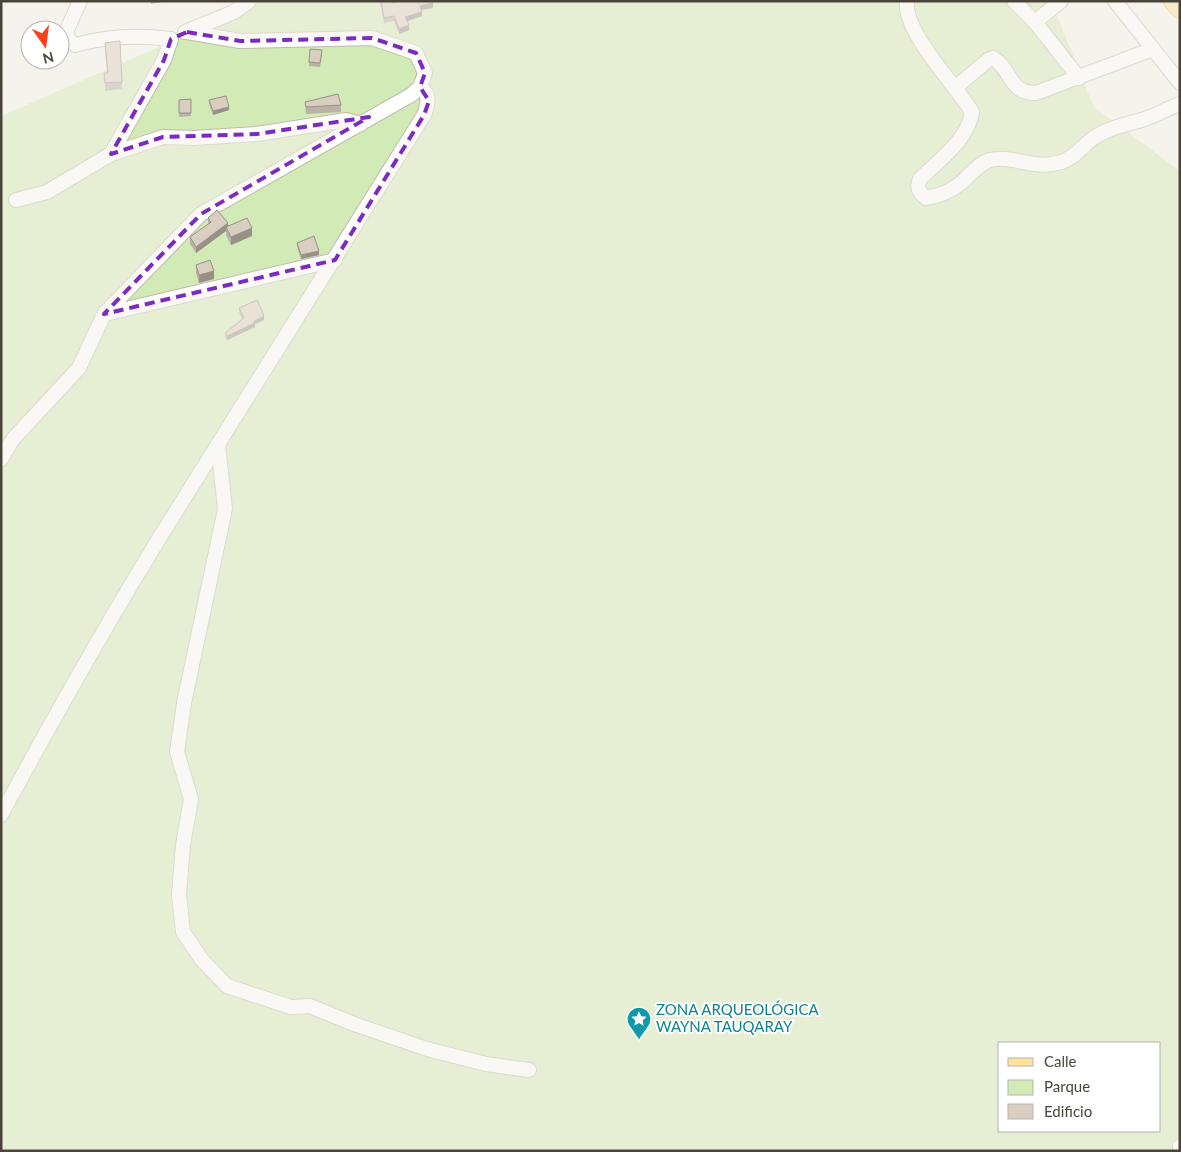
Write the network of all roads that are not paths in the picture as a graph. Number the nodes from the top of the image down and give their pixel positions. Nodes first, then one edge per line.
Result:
1 (80, 1) edge
2 (249, 1) edge
3 (907, 1) edge
4 (1014, 1) edge
5 (1061, 1) edge
6 (1115, 1) edge
7 (1173, 1) edge
8 (1180, 9) edge
9 (1035, 22) junction
10 (187, 32) junction
11 (171, 39) junction
12 (1153, 49) junction
13 (1079, 78) junction
14 (1180, 83) edge
15 (420, 87) junction
16 (954, 88) junction
17 (1180, 104) edge
18 (361, 124) junction
19 (111, 154) junction
20 (16, 200) dead end
21 (335, 260) junction
22 (104, 314) junction
23 (218, 444) junction
24 (1, 459) edge
25 (1, 816) edge
26 (529, 1070) dead end
27 (1180, 1146) edge
28 (1180, 1150) edge

1 - 11 street
2 - 10 street
3 - 16 street
4 - 9 street
5 - 9 street
6 - 12 street
7 - 8 main road
9 - 13 street
10 - 11 street
10 - 15 street
11 - 19 street
12 - 13 street
12 - 14 street
13 - 16 street
15 - 18 street
15 - 21 street
16 - 17 street
18 - 19 street
18 - 22 street
19 - 20 street
21 - 22 street
21 - 23 street
22 - 24 street
23 - 25 street
23 - 26 street
27 - 28 street

